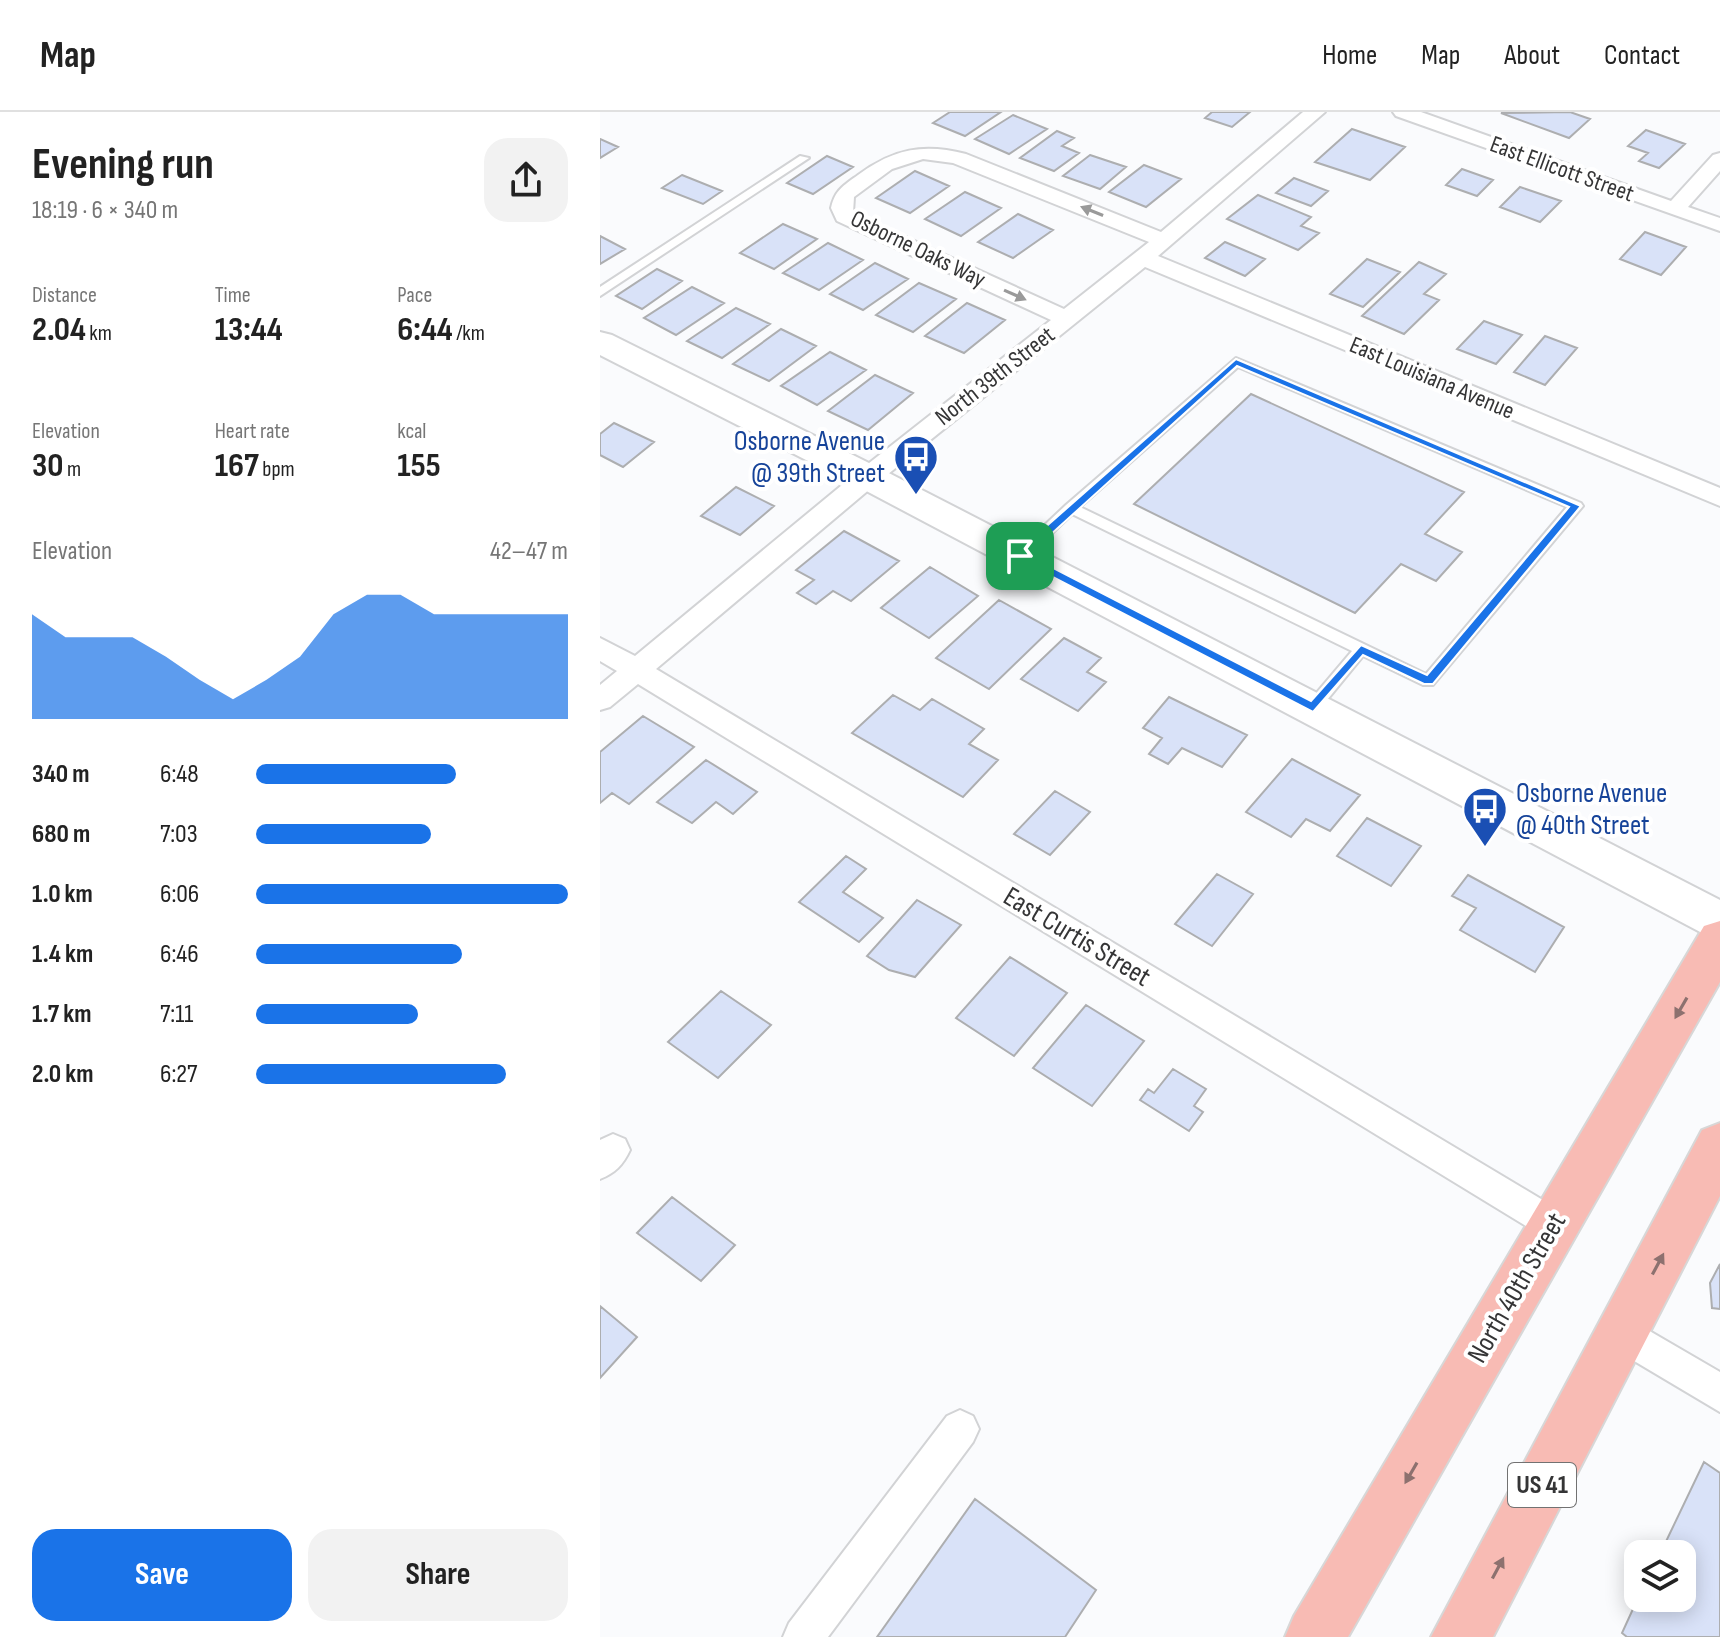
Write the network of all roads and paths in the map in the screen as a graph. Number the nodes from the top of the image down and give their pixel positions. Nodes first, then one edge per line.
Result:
1 (1315, 112) edge
2 (1403, 112) edge
3 (804, 158) dead end
4 (1720, 159) edge
5 (1675, 209) junction
6 (1720, 225) edge
7 (1164, 240) junction
8 (1143, 258) junction
9 (600, 292) edge
10 (1067, 319) junction
11 (600, 342) edge
12 (868, 477) junction
13 (1720, 498) edge
14 (1071, 508) junction
15 (1020, 556) junction
16 (600, 648) edge
17 (1361, 649) junction
18 (636, 669) junction
19 (600, 700) edge
20 (1313, 707) junction
21 (1720, 921) edge
22 (1720, 940) edge
23 (1720, 1146) edge
24 (1554, 1226) junction
25 (1622, 1333) junction
26 (1720, 1393) edge
27 (960, 1429) dead end
28 (803, 1637) edge
29 (1315, 1637) edge
30 (1461, 1637) edge

1 - 7 street, North 39th Street
2 - 5 street, East Ellicott Street
3 - 9 lane
4 - 5 street
5 - 6 street, East Ellicott Street
7 - 8 street, North 39th Street
7 -> 10 street, Osborne Oaks Way
8 - 10 street, North 39th Street
8 - 13 street, East Louisiana Avenue
10 - 12 street, North 39th Street
11 - 12 street
12 - 15 street
12 - 18 street, North 39th Street
14 - 15 lane
14 - 17 lane
14 - 17 lane
15 - 20 street
16 - 18 street, East Curtis Street
17 - 20 lane
18 - 19 street, North 39th Street
18 - 24 street, East Curtis Street
20 - 21 street
22 -> 24 main road, North 40th Street
25 -> 23 main road, US 41
24 -> 29 main road, North 40th Street
25 - 26 street
30 -> 25 main road, US 41
27 - 28 street

